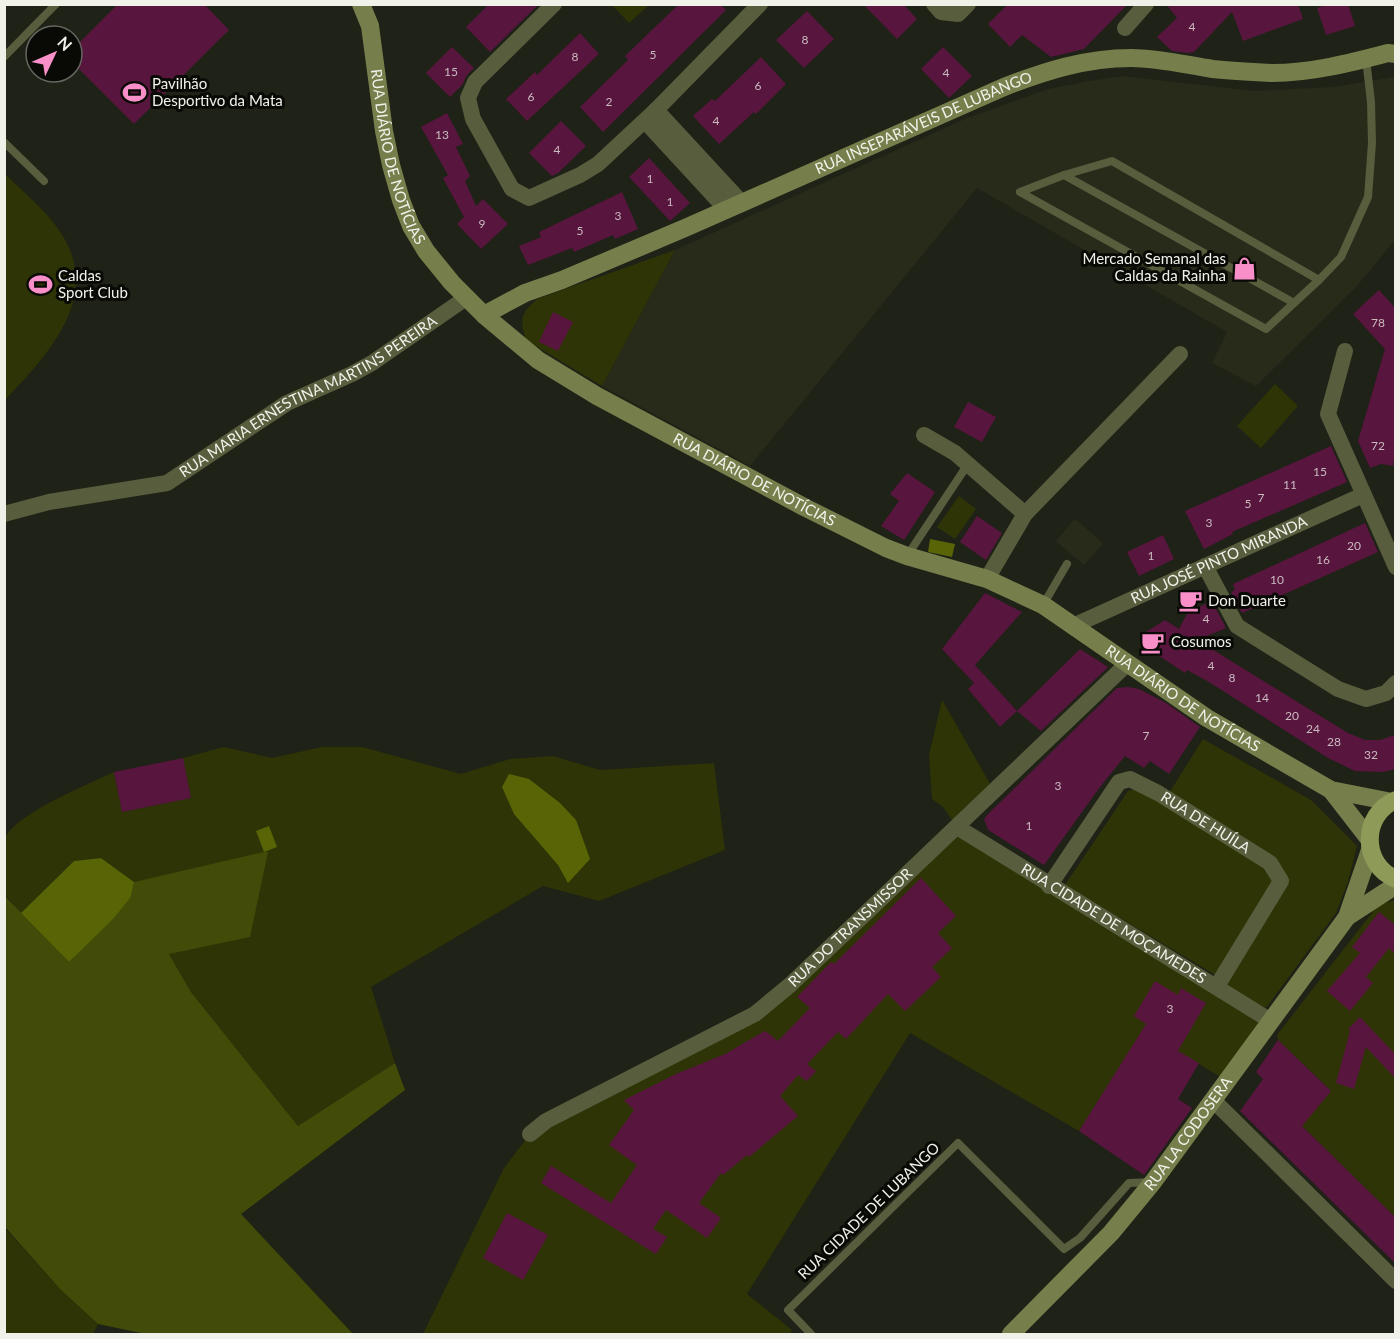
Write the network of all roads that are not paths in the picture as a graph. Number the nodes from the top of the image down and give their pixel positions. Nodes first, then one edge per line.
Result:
1 (56, 4) edge
2 (362, 4) edge
3 (554, 4) edge
4 (760, 4) edge
5 (934, 4) edge
6 (968, 4) edge
7 (1146, 4) edge
8 (1125, 28) dead end
9 (1393, 52) edge
10 (4, 57) edge
11 (1366, 59) junction
12 (650, 115) junction
13 (4, 142) edge
14 (1064, 175) junction
15 (44, 181) dead end
16 (734, 206) junction
17 (1320, 280) junction
18 (466, 298) junction
19 (1294, 303) junction
20 (484, 315) junction
21 (1345, 351) dead end
22 (1180, 354) dead end
23 (924, 435) dead end
24 (968, 464) junction
25 (1363, 495) junction
26 (4, 514) edge
27 (1025, 514) junction
28 (907, 556) junction
29 (1067, 564) dead end
30 (1205, 566) junction
31 (1395, 567) edge
32 (987, 579) junction
33 (1043, 605) junction
34 (1075, 625) junction
35 (1128, 663) junction
36 (1395, 683) edge
37 (1331, 790) junction
38 (1394, 801) edge
39 (957, 828) junction
40 (1370, 844) junction
41 (1395, 879) edge
42 (1395, 885) edge
43 (1049, 886) junction
44 (1347, 917) junction
45 (1217, 986) junction
46 (1271, 1021) junction
47 (1212, 1100) junction
48 (530, 1134) dead end
49 (1153, 1182) junction
50 (1395, 1281) edge
51 (811, 1335) edge
52 (1011, 1335) edge

1 - 10 lane
2 - 18 main road, RUA DIÁRIO DE NOTÍCIAS
3 - 12 street
4 - 12 street
5 - 6 street
7 - 8 street
9 - 11 main road, RUA INSEPARÁVEIS DE LUBANGO
11 - 16 main road, RUA INSEPARÁVEIS DE LUBANGO
11 - 17 lane
12 - 16 street
13 - 15 lane
14 - 17 lane
14 - 19 lane
14 - 19 lane
16 - 20 main road, RUA INSEPARÁVEIS DE LUBANGO
17 - 19 lane
18 - 20 main road, RUA DIÁRIO DE NOTÍCIAS
18 - 26 street, RUA MARIA ERNESTINA MARTINS PEREIRA
20 - 28 main road, RUA DIÁRIO DE NOTÍCIAS
21 - 25 street
22 - 27 street
23 - 24 street
24 - 27 street
24 - 28 lane
25 - 30 street, RUA JOSÉ PINTO MIRANDA
25 - 31 street
27 - 32 street
28 - 32 main road, RUA DIÁRIO DE NOTÍCIAS
29 - 33 lane
30 - 34 street, RUA JOSÉ PINTO MIRANDA
30 - 36 street
32 - 33 main road, RUA DIÁRIO DE NOTÍCIAS
33 - 34 main road, RUA DIÁRIO DE NOTÍCIAS
34 - 35 main road, RUA DIÁRIO DE NOTÍCIAS
35 - 37 main road, RUA DIÁRIO DE NOTÍCIAS
35 - 39 street, RUA DO TRANSMISSOR
37 - 38 main road
37 - 40 main road
38 - 40 main road
39 - 43 street, RUA CIDADE DE MOÇAMEDES
39 - 48 street, RUA DO TRANSMISSOR
40 - 41 main road
40 - 44 main road, RUA LA CODOSERA
42 - 44 main road, RUA LA CODOSERA
43 - 45 street, RUA CIDADE DE MOÇAMEDES
43 - 45 street, RUA DE HUÍLA
44 - 46 main road, RUA LA CODOSERA
45 - 46 street, RUA CIDADE DE MOÇAMEDES
46 - 47 main road, RUA LA CODOSERA
47 - 49 main road, RUA LA CODOSERA
47 - 50 street
49 - 51 lane, RUA CIDADE DE LUBANGO
49 - 52 main road, RUA LA CODOSERA

